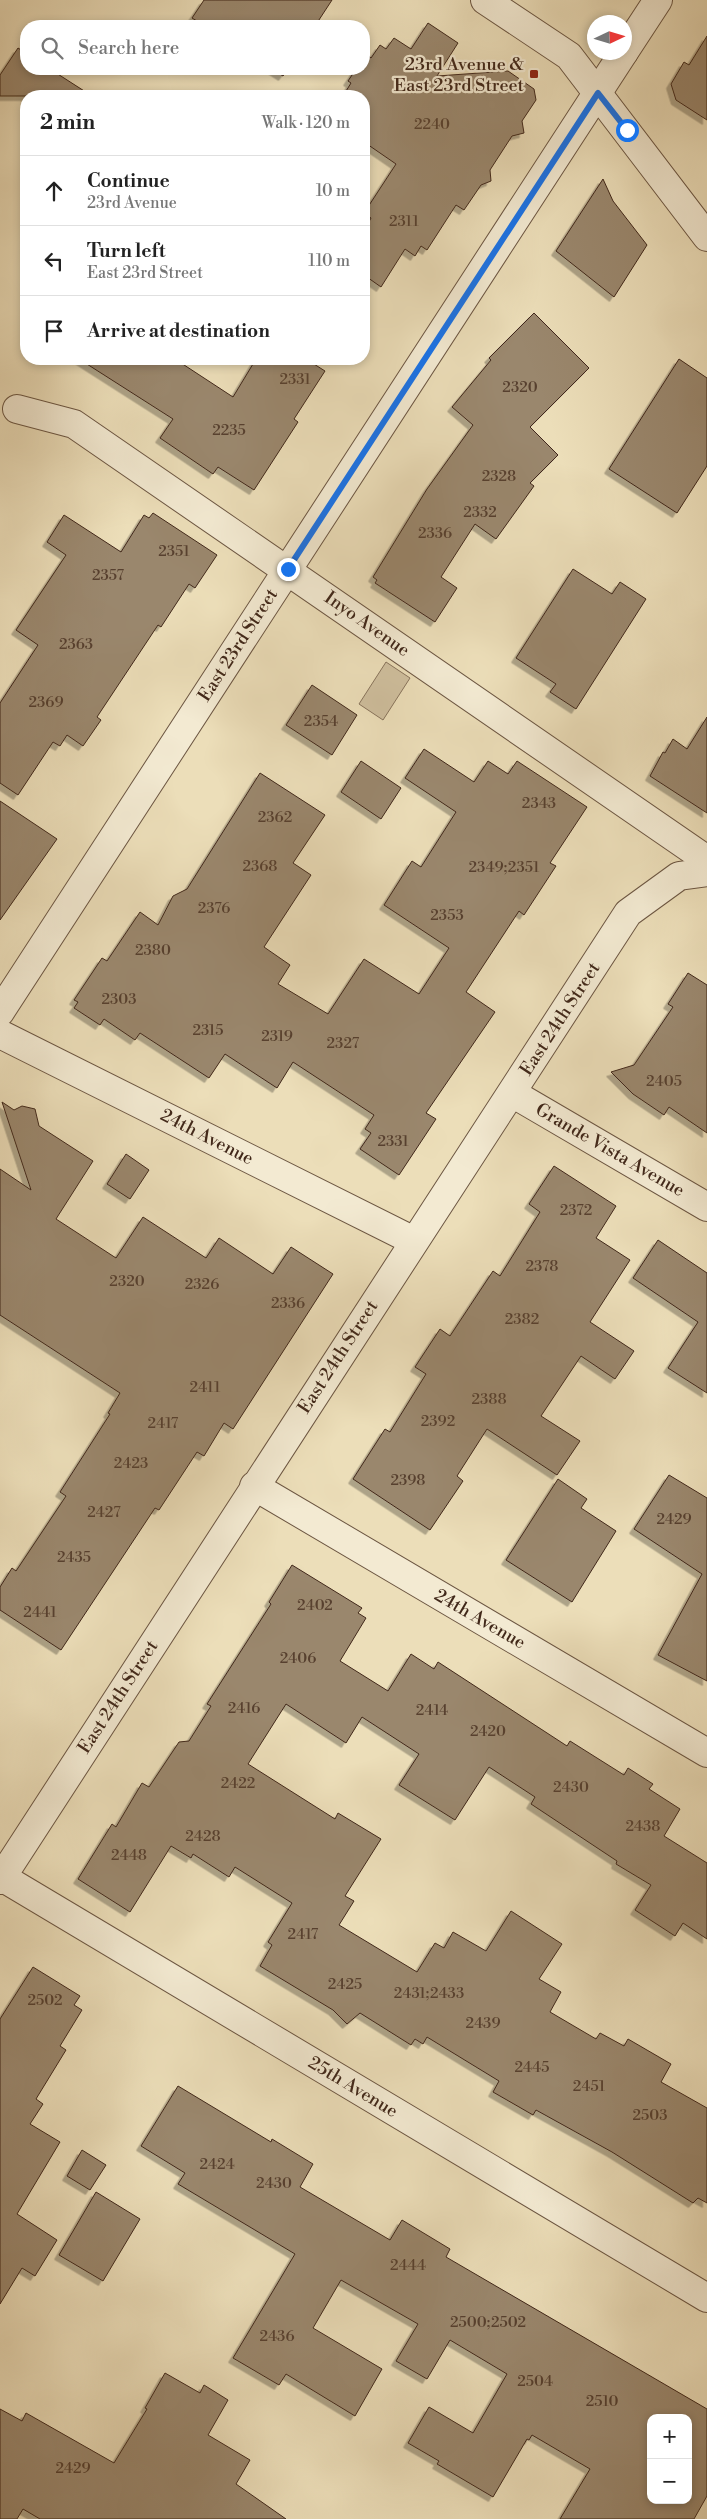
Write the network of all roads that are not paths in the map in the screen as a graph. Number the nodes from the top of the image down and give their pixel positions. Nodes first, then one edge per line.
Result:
1 (485, 0) edge
2 (658, 0) edge
3 (632, 40) edge
4 (619, 60) edge
5 (598, 93) junction
6 (707, 236) edge
7 (17, 409) dead end
8 (288, 569) junction
9 (707, 860) edge
10 (707, 872) edge
11 (0, 1012) edge
12 (0, 1034) edge
13 (512, 1093) junction
14 (707, 1207) edge
15 (414, 1241) junction
16 (254, 1486) junction
17 (707, 1752) edge
18 (1, 1877) edge
19 (707, 2298) edge

1 - 5 street
2 - 3 street, East 23rd Street
4 - 5 street, East 23rd Street
5 - 6 street
5 - 8 street, East 23rd Street
7 - 8 street, Inyo Avenue
8 - 9 street, Inyo Avenue
8 - 11 street, East 23rd Street
10 - 13 street, East 24th Street
12 - 15 street, 24th Avenue
13 - 14 street, Grande Vista Avenue
13 - 15 street, East 24th Street
15 - 16 street, East 24th Street
16 - 17 street, 24th Avenue
16 - 18 street, East 24th Street
18 - 19 street, 25th Avenue

